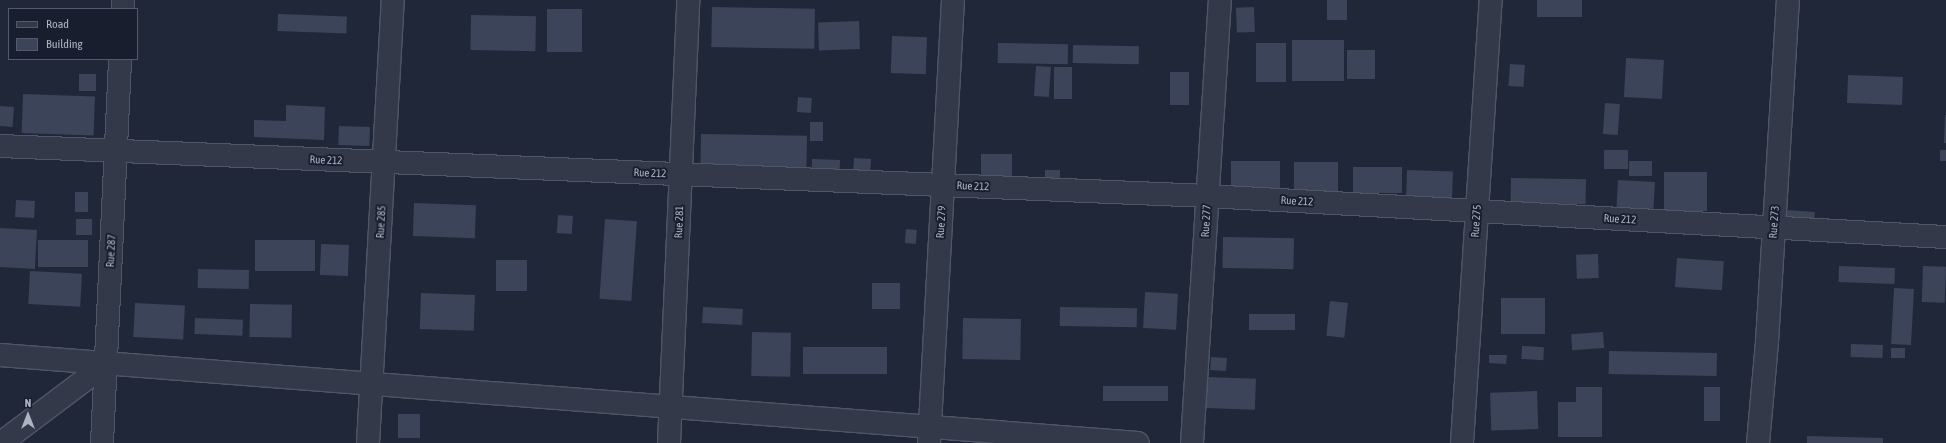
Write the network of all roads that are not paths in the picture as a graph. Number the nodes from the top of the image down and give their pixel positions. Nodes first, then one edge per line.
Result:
1 (393, 0) edge
2 (688, 0) edge
3 (953, 0) edge
4 (1220, 0) edge
5 (1491, 0) edge
6 (1788, 0) edge
7 (120, 60) edge
8 (0, 146) edge
9 (116, 151) junction
10 (384, 162) junction
11 (681, 174) junction
12 (943, 185) junction
13 (1207, 196) junction
14 (1477, 211) junction
15 (1774, 228) junction
16 (1946, 237) edge
17 (0, 355) edge
18 (106, 364) junction
19 (372, 384) junction
20 (671, 407) junction
21 (929, 435) edge
22 (1, 443) edge
23 (102, 443) edge
24 (368, 443) edge
25 (669, 443) edge
26 (1138, 443) edge
27 (1192, 443) edge
28 (1462, 443) edge
29 (1758, 443) edge

1 - 10 street, Rue 285
2 - 11 street, Rue 281
3 - 12 street, Rue 279
4 - 13 street, Rue 277
5 - 14 street, Rue 275
6 - 15 street, Rue 273
7 - 9 street, Rue 287
8 - 9 street, Rue 212
9 - 10 street, Rue 212
9 - 18 street, Rue 287
10 - 11 street, Rue 212
10 - 19 street, Rue 285
11 - 12 street, Rue 212
11 - 20 street, Rue 281
12 - 13 street, Rue 212
12 - 21 street, Rue 279
13 - 14 street, Rue 212
13 - 27 street, Rue 277
14 - 15 street, Rue 212
14 - 28 street, Rue 275
15 - 16 street, Rue 212
15 - 29 street, Rue 273
17 - 18 street
18 - 19 street
18 - 22 street
18 - 23 street, Rue 287
19 - 20 street
19 - 24 street, Rue 285
20 - 21 street
20 - 25 street, Rue 281
21 - 26 street

